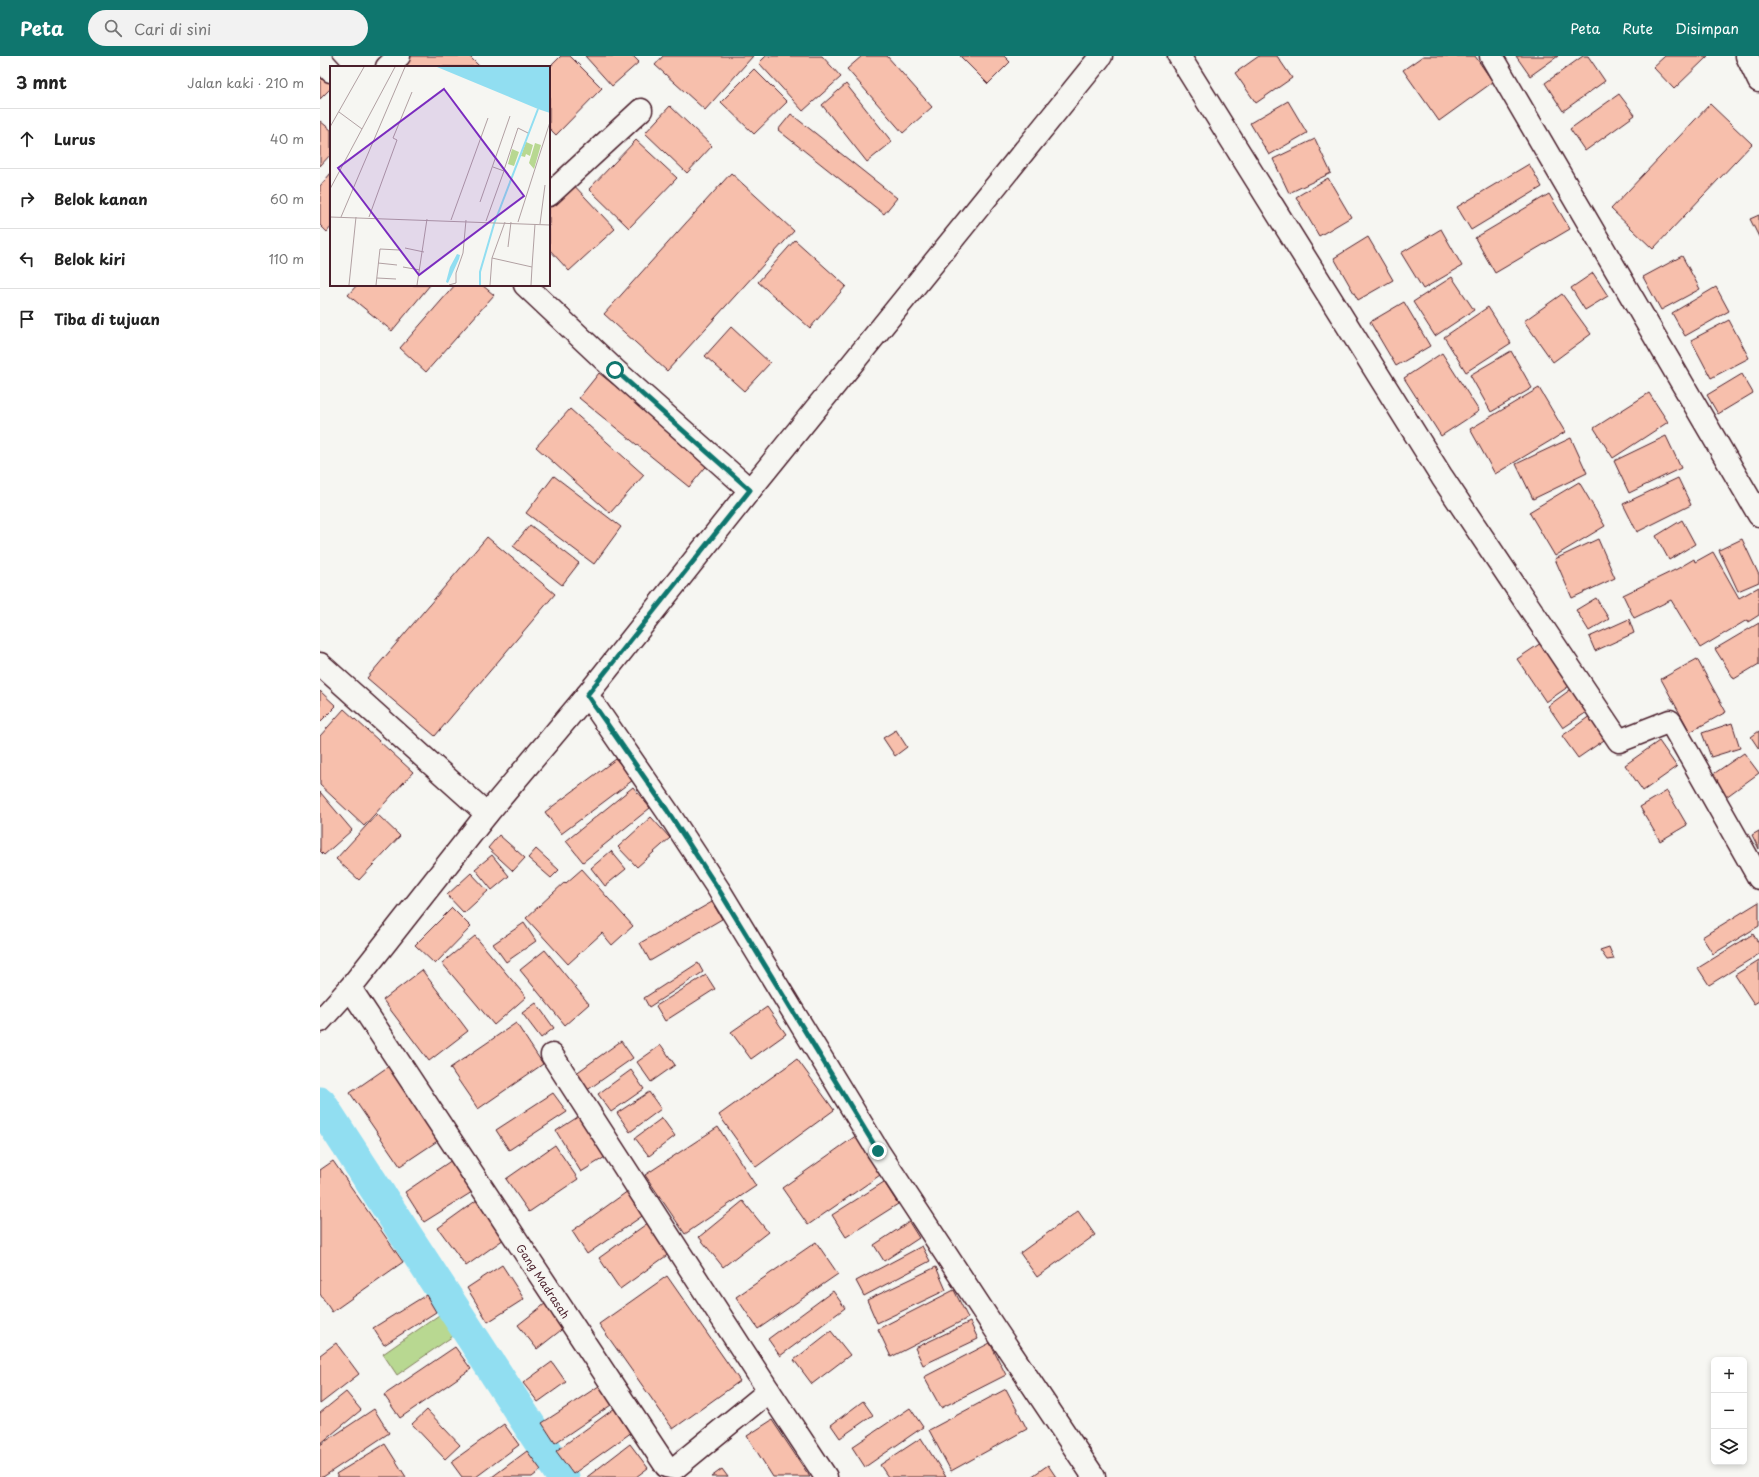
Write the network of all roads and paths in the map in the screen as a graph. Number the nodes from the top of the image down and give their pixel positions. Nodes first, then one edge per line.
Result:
1 (399, 56) edge
2 (1102, 56) edge
3 (1179, 56) edge
4 (1491, 56) edge
5 (1746, 56) edge
6 (320, 59) edge
7 (388, 66) edge
8 (330, 70) edge
9 (1759, 81) edge
10 (641, 110) dead end
11 (550, 194) edge
12 (526, 286) edge
13 (750, 490) junction
14 (1759, 515) edge
15 (320, 664) edge
16 (587, 695) junction
17 (487, 814) junction
18 (1759, 878) edge
19 (350, 988) junction
20 (320, 1021) edge
21 (552, 1055) dead end
22 (769, 1392) junction
23 (678, 1472) edge
24 (826, 1477) edge
25 (1094, 1477) edge

1 - 7 street
2 - 13 street
3 - 18 street
4 - 14 street
5 - 9 street
6 - 8 street
10 - 11 street
12 - 13 street
13 - 16 street
15 - 17 street
16 - 17 street
16 - 25 street
17 - 19 street
19 - 20 street
19 - 23 street, Gang Madrasah
21 - 22 street
22 - 23 street, Gang Madrasah
22 - 24 street

